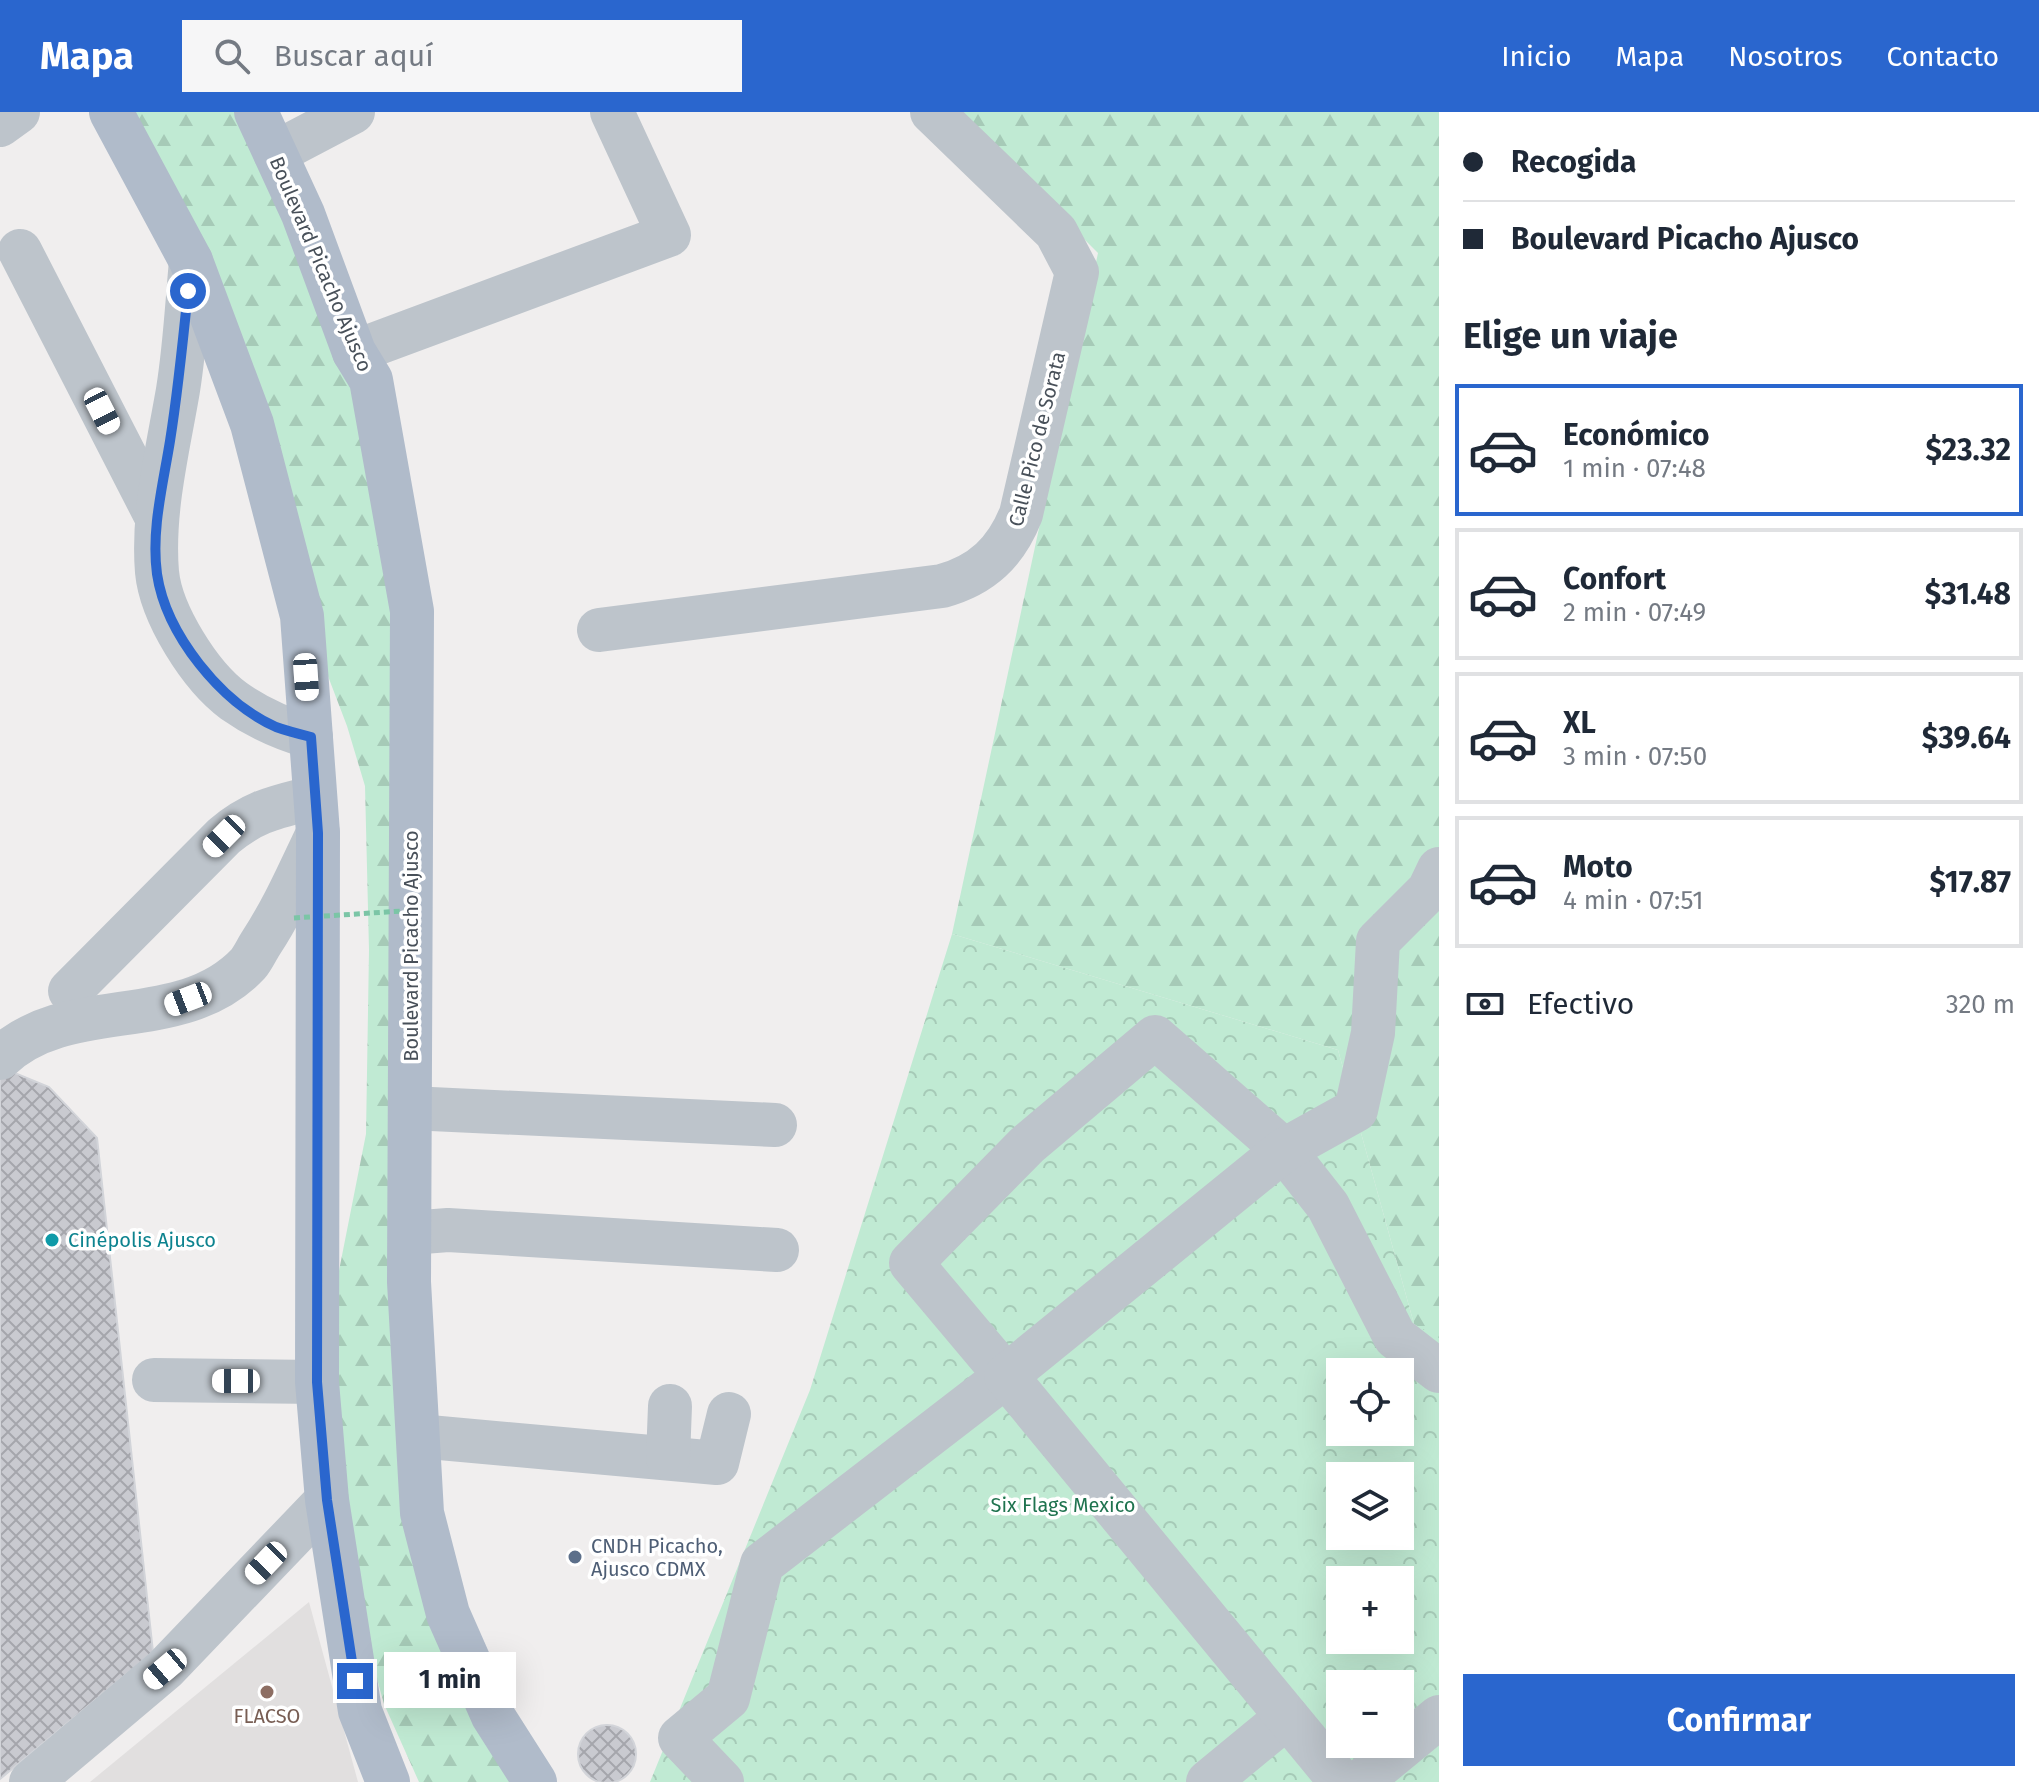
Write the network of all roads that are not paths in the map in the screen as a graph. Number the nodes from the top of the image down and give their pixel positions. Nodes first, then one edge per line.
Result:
1 (18, 112) edge
2 (111, 112) edge
3 (256, 112) edge
4 (353, 112) edge
5 (612, 112) edge
6 (932, 112) edge
7 (0, 125) edge
8 (275, 153) junction
9 (20, 251) dead end
10 (191, 261) junction
11 (354, 352) junction
12 (157, 518) junction
13 (599, 630) dead end
14 (311, 737) junction
15 (316, 815) junction
16 (1439, 869) edge
17 (70, 991) dead end
18 (0, 1058) edge
19 (410, 1108) junction
20 (775, 1125) dead end
21 (1284, 1150) junction
22 (410, 1233) junction
23 (777, 1250) dead end
24 (1439, 1371) edge
25 (1006, 1376) junction
26 (154, 1380) dead end
27 (317, 1382) junction
28 (670, 1406) dead end
29 (729, 1414) dead end
30 (418, 1436) junction
31 (668, 1458) junction
32 (327, 1500) junction
33 (1287, 1717) junction
34 (1439, 1717) edge
35 (31, 1782) edge
36 (388, 1782) edge
37 (535, 1782) edge
38 (722, 1782) edge
39 (1208, 1782) edge
40 (1341, 1782) edge
41 (1360, 1782) edge

1 - 7 street
2 - 10 main road
3 - 8 main road, Boulevard Picacho Ajusco
4 - 8 street
5 - 11 street
6 - 13 street, Calle Pico de Sorata
8 - 11 main road, Boulevard Picacho Ajusco
9 - 12 street
10 - 12 street
10 - 14 main road
11 - 19 main road, Boulevard Picacho Ajusco
12 - 14 street
14 - 15 main road
15 - 17 street
15 - 18 street
15 - 27 main road
16 - 21 street
19 - 20 street
19 - 22 main road, Boulevard Picacho Ajusco
21 - 24 street
21 - 25 street
21 - 25 street
22 - 23 street
22 - 30 main road, Boulevard Picacho Ajusco
25 - 33 street
25 - 38 street
26 - 27 street
27 - 32 main road
28 - 31 street
29 - 31 street
30 - 31 street
30 - 37 main road, Boulevard Picacho Ajusco
32 - 35 street
32 - 36 main road
33 - 39 street
33 - 40 street
34 - 41 street

